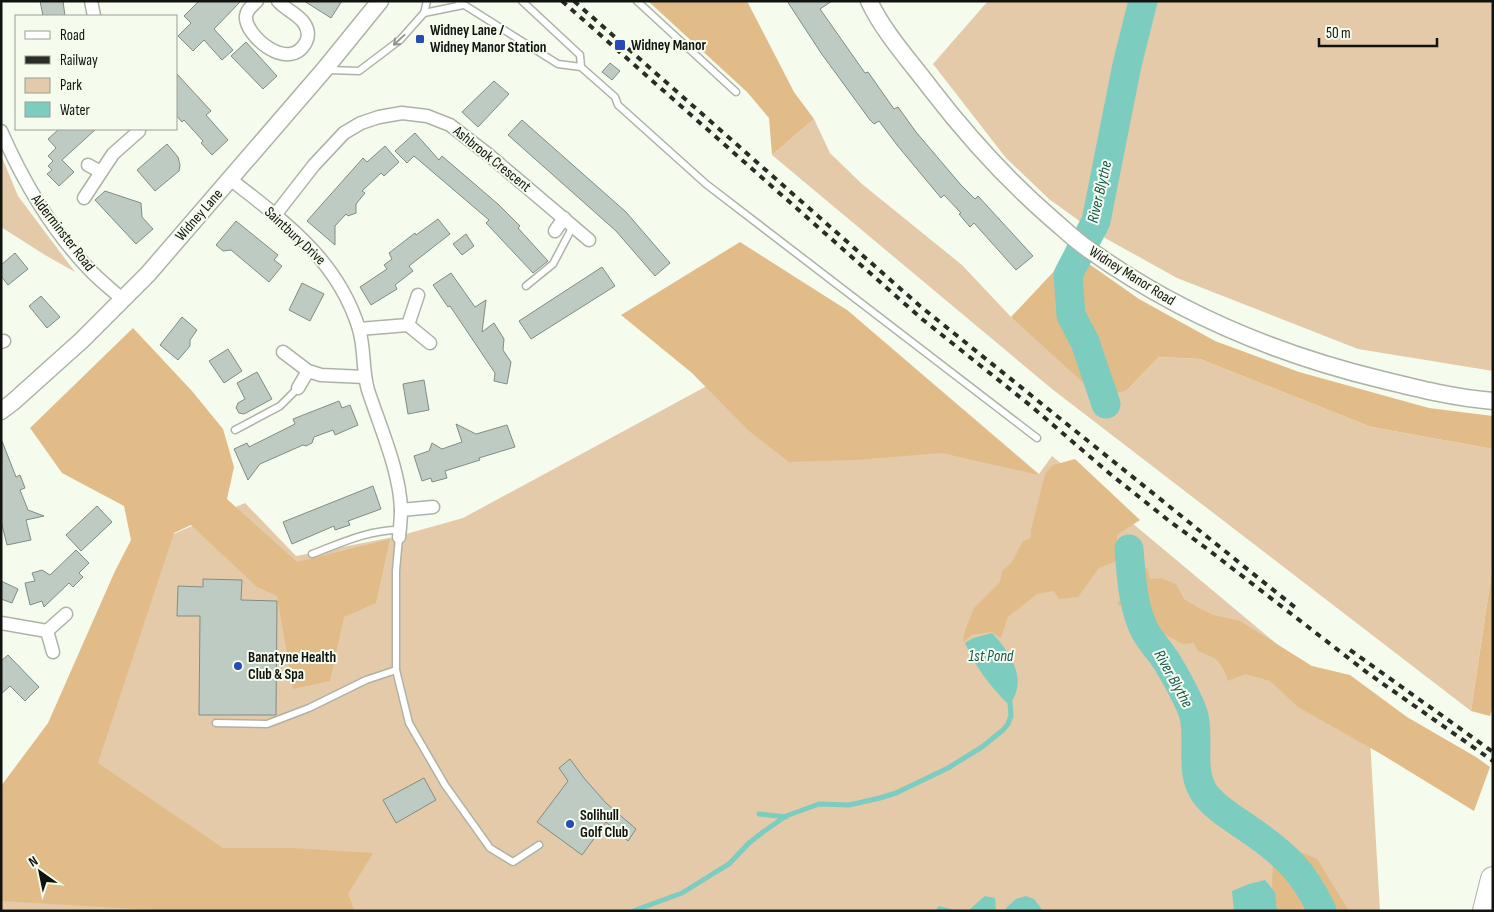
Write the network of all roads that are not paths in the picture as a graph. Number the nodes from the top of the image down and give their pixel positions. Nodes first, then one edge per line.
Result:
1 (91, 1) edge
2 (257, 1) edge
3 (278, 1) edge
4 (380, 1) edge
5 (428, 1) edge
6 (522, 1) edge
7 (637, 1) edge
8 (869, 1) edge
9 (461, 3) edge
10 (424, 13) junction
11 (94, 15) edge
12 (581, 67) junction
13 (324, 70) junction
14 (736, 92) dead end
15 (138, 130) edge
16 (1, 132) edge
17 (88, 165) dead end
18 (101, 172) junction
19 (230, 179) junction
20 (84, 198) dead end
21 (275, 215) junction
22 (569, 222) junction
23 (555, 231) dead end
24 (589, 240) dead end
25 (526, 286) dead end
26 (418, 295) dead end
27 (122, 299) junction
28 (408, 325) junction
29 (359, 329) junction
30 (430, 343) dead end
31 (283, 352) dead end
32 (308, 371) junction
33 (365, 377) junction
34 (298, 388) joint
35 (1493, 401) edge
36 (1, 411) edge
37 (235, 430) dead end
38 (1037, 438) dead end
39 (433, 507) dead end
40 (401, 510) junction
41 (399, 534) junction
42 (312, 554) dead end
43 (66, 614) dead end
44 (1, 623) edge
45 (48, 631) junction
46 (53, 652) dead end
47 (396, 670) junction
48 (216, 723) dead end
49 (539, 845) dead end
50 (1493, 879) edge
51 (1485, 911) edge

1 - 11 street
2 - 3 street
4 - 13 street, Widney Lane
5 - 10 lane
6 - 12 lane
7 - 14 lane
8 - 35 street, Widney Manor Road
9 - 10 lane
9 - 12 lane
10 -> 13 lane
12 - 38 lane
13 - 19 street, Widney Lane
15 - 18 street
16 - 27 street, Alderminster Road
17 - 18 street
18 - 20 street
19 - 21 street, Saintbury Drive
19 - 27 street, Widney Lane
21 - 22 street, Ashbrook Crescent
21 - 29 street, Saintbury Drive
22 - 23 street
22 - 24 street, Ashbrook Crescent
22 - 25 lane
26 - 28 street
27 - 36 street, Widney Lane
28 - 29 street
28 - 30 street
29 - 33 street, Saintbury Drive
31 - 32 street
32 - 33 street
32 - 34 street
33 - 40 street, Saintbury Drive
34 - 37 lane
39 - 40 street
40 - 41 street, Saintbury Drive
41 - 42 lane
41 - 47 lane
43 - 45 street
44 - 45 street
45 - 46 street
47 - 48 lane
47 - 49 lane
50 - 51 highway

